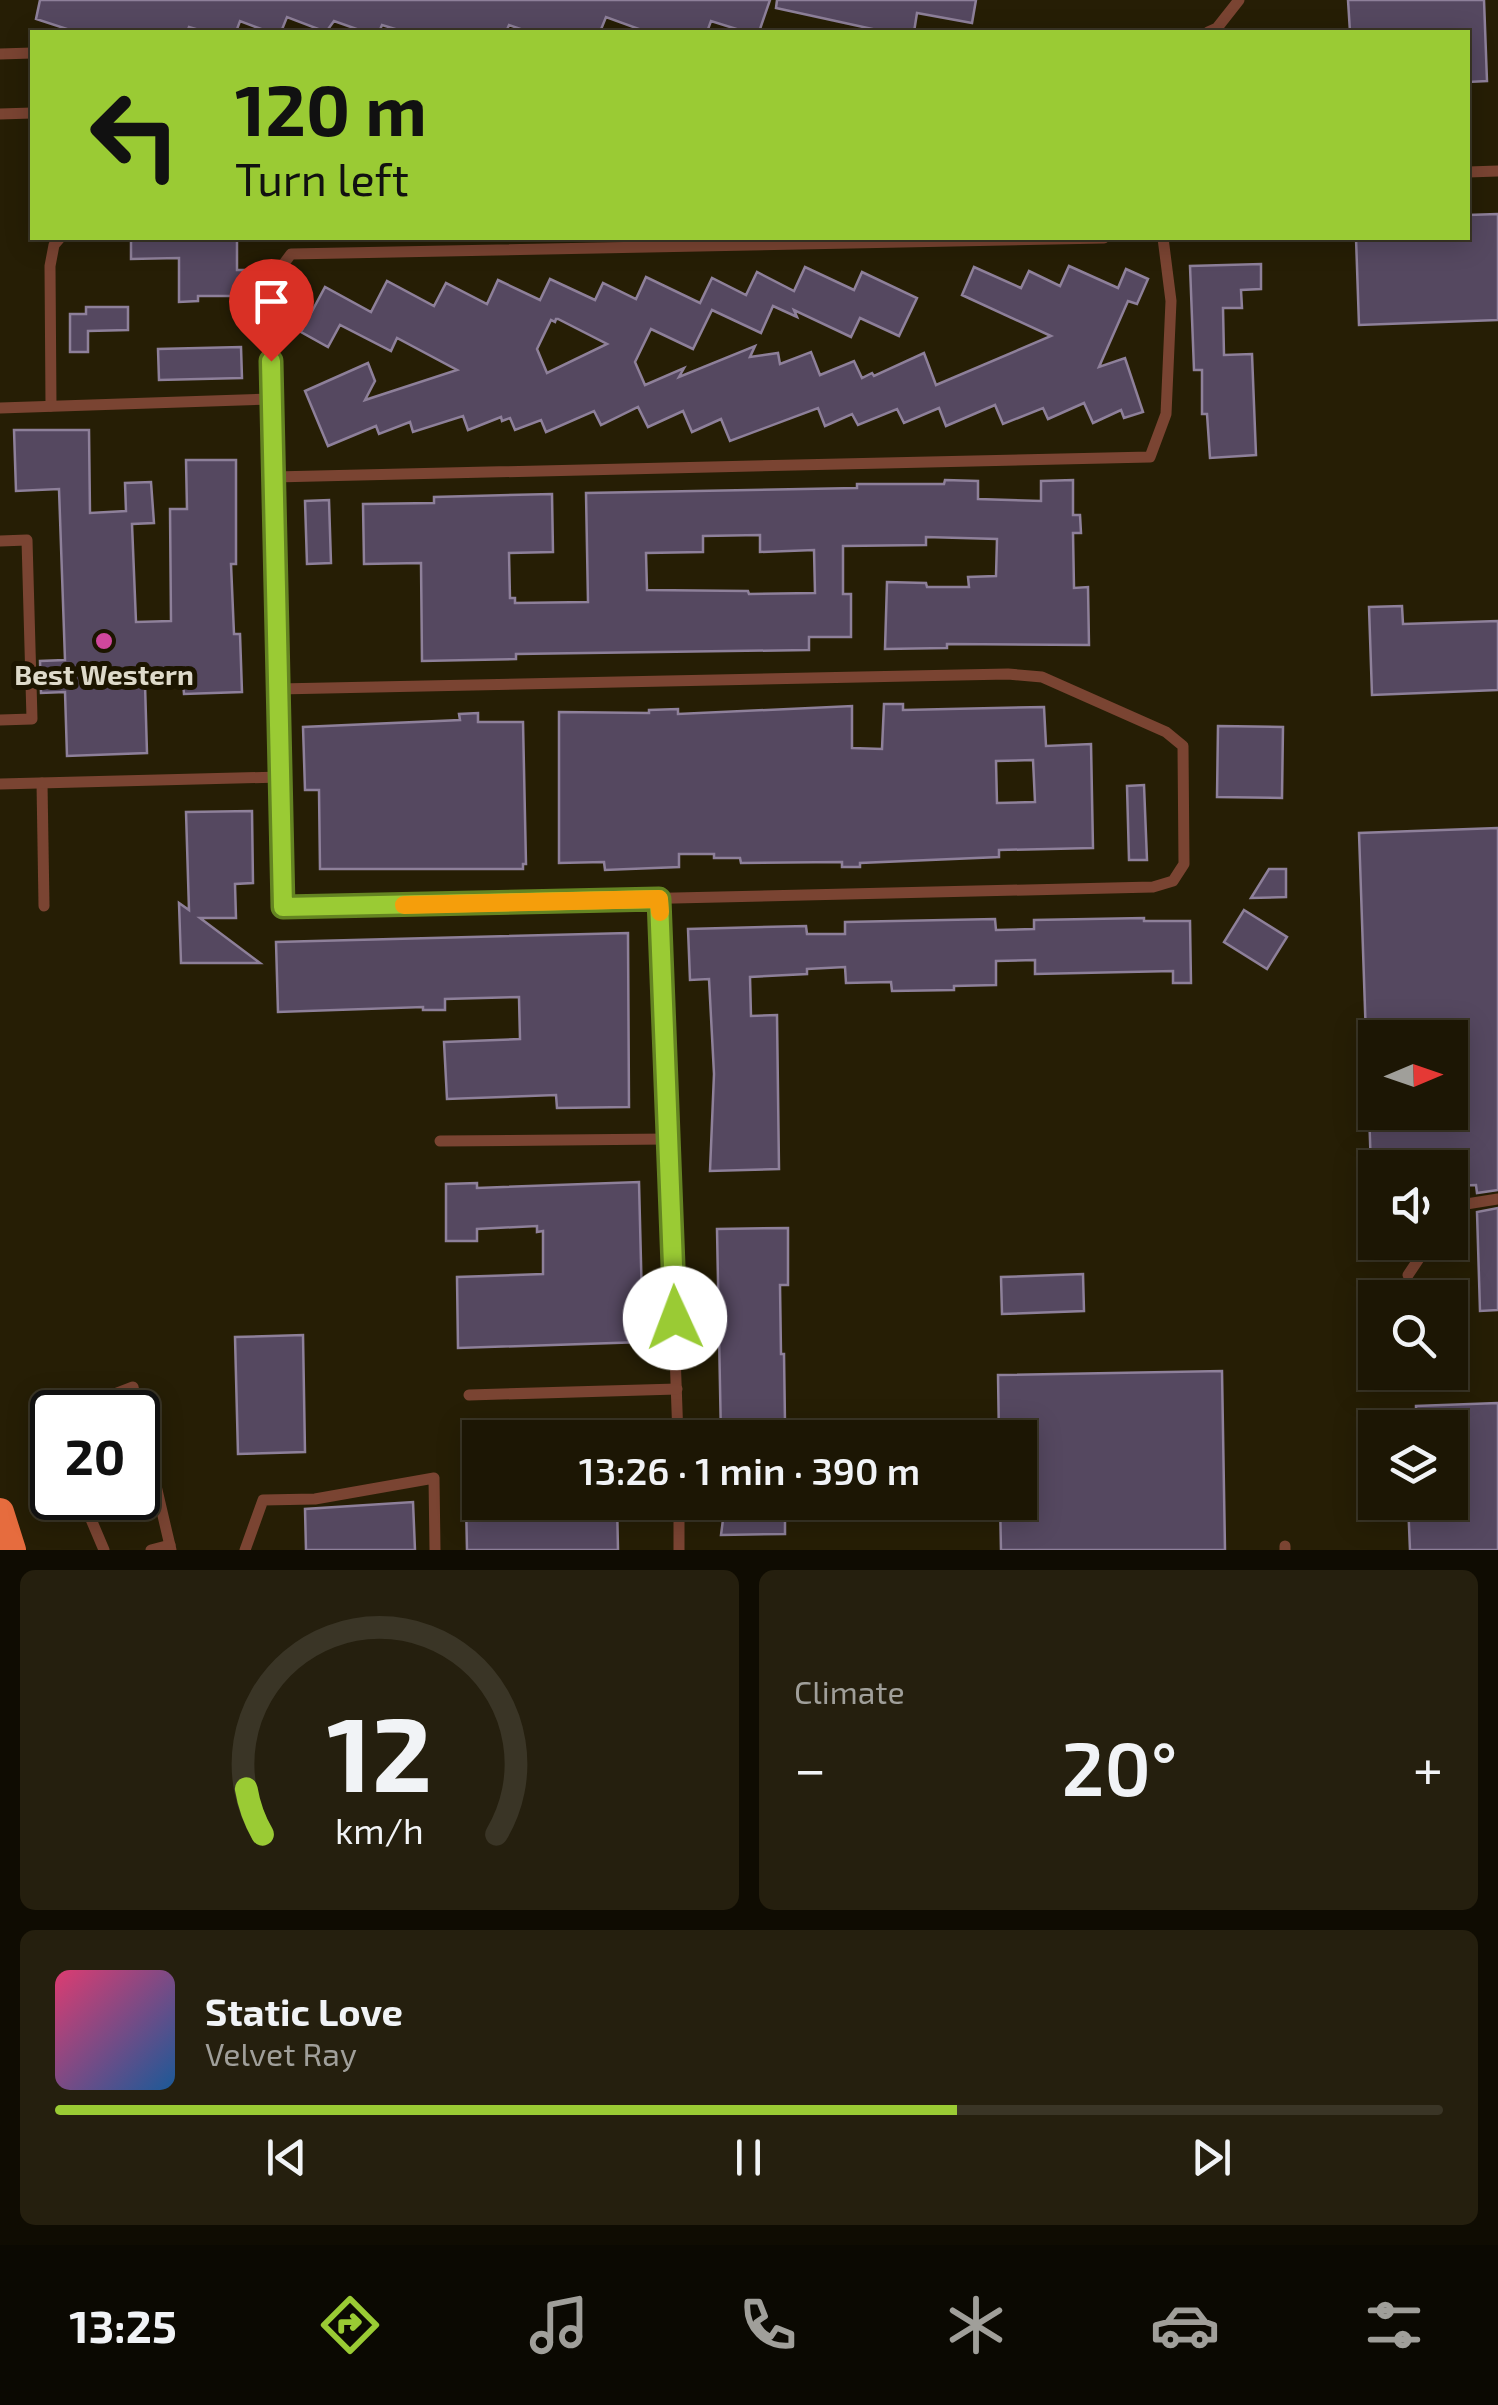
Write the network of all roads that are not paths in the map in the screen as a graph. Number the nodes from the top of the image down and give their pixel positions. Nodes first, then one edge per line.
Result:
1 (1240, 0) edge
2 (1213, 30) edge
3 (30, 53) edge
4 (0, 54) edge
5 (30, 113) edge
6 (0, 114) edge
7 (1498, 171) edge
8 (1470, 172) edge
9 (58, 240) edge
10 (1002, 240) edge
11 (1163, 240) edge
12 (272, 399) junction
13 (51, 406) junction
14 (0, 408) edge
15 (274, 477) junction
16 (0, 542) edge
17 (278, 688) junction
18 (0, 720) edge
19 (280, 777) junction
20 (42, 783) junction
21 (0, 784) edge
22 (659, 899) junction
23 (44, 906) dead end
24 (668, 1140) junction
25 (440, 1142) dead end
26 (1498, 1199) edge
27 (1468, 1204) edge
28 (1418, 1260) edge
29 (1408, 1275) dead end
30 (677, 1389) junction
31 (469, 1395) dead end
32 (678, 1420) edge
33 (160, 1501) edge
34 (0, 1512) edge
35 (91, 1520) edge
36 (679, 1520) edge
37 (171, 1547) edge
38 (12, 1550) edge
39 (104, 1550) edge
40 (151, 1550) edge
41 (245, 1550) edge
42 (434, 1550) edge
43 (680, 1550) edge

1 - 2 lane
3 - 4 lane
5 - 6 lane
7 - 8 lane
9 - 13 lane
10 - 12 lane
11 - 15 lane
12 - 13 lane
12 - 15 lane
13 - 14 lane
15 - 17 lane
16 - 18 lane
17 - 19 lane
17 - 22 lane
19 - 20 lane
19 - 22 lane
20 - 21 lane
20 - 23 lane
22 - 24 lane
24 - 25 lane
24 - 30 lane
26 - 27 lane
28 - 29 lane
30 - 31 lane
30 - 32 lane
33 - 37 lane
34 - 38 highway
35 - 39 lane
36 - 43 lane
37 - 40 lane
41 - 42 lane

